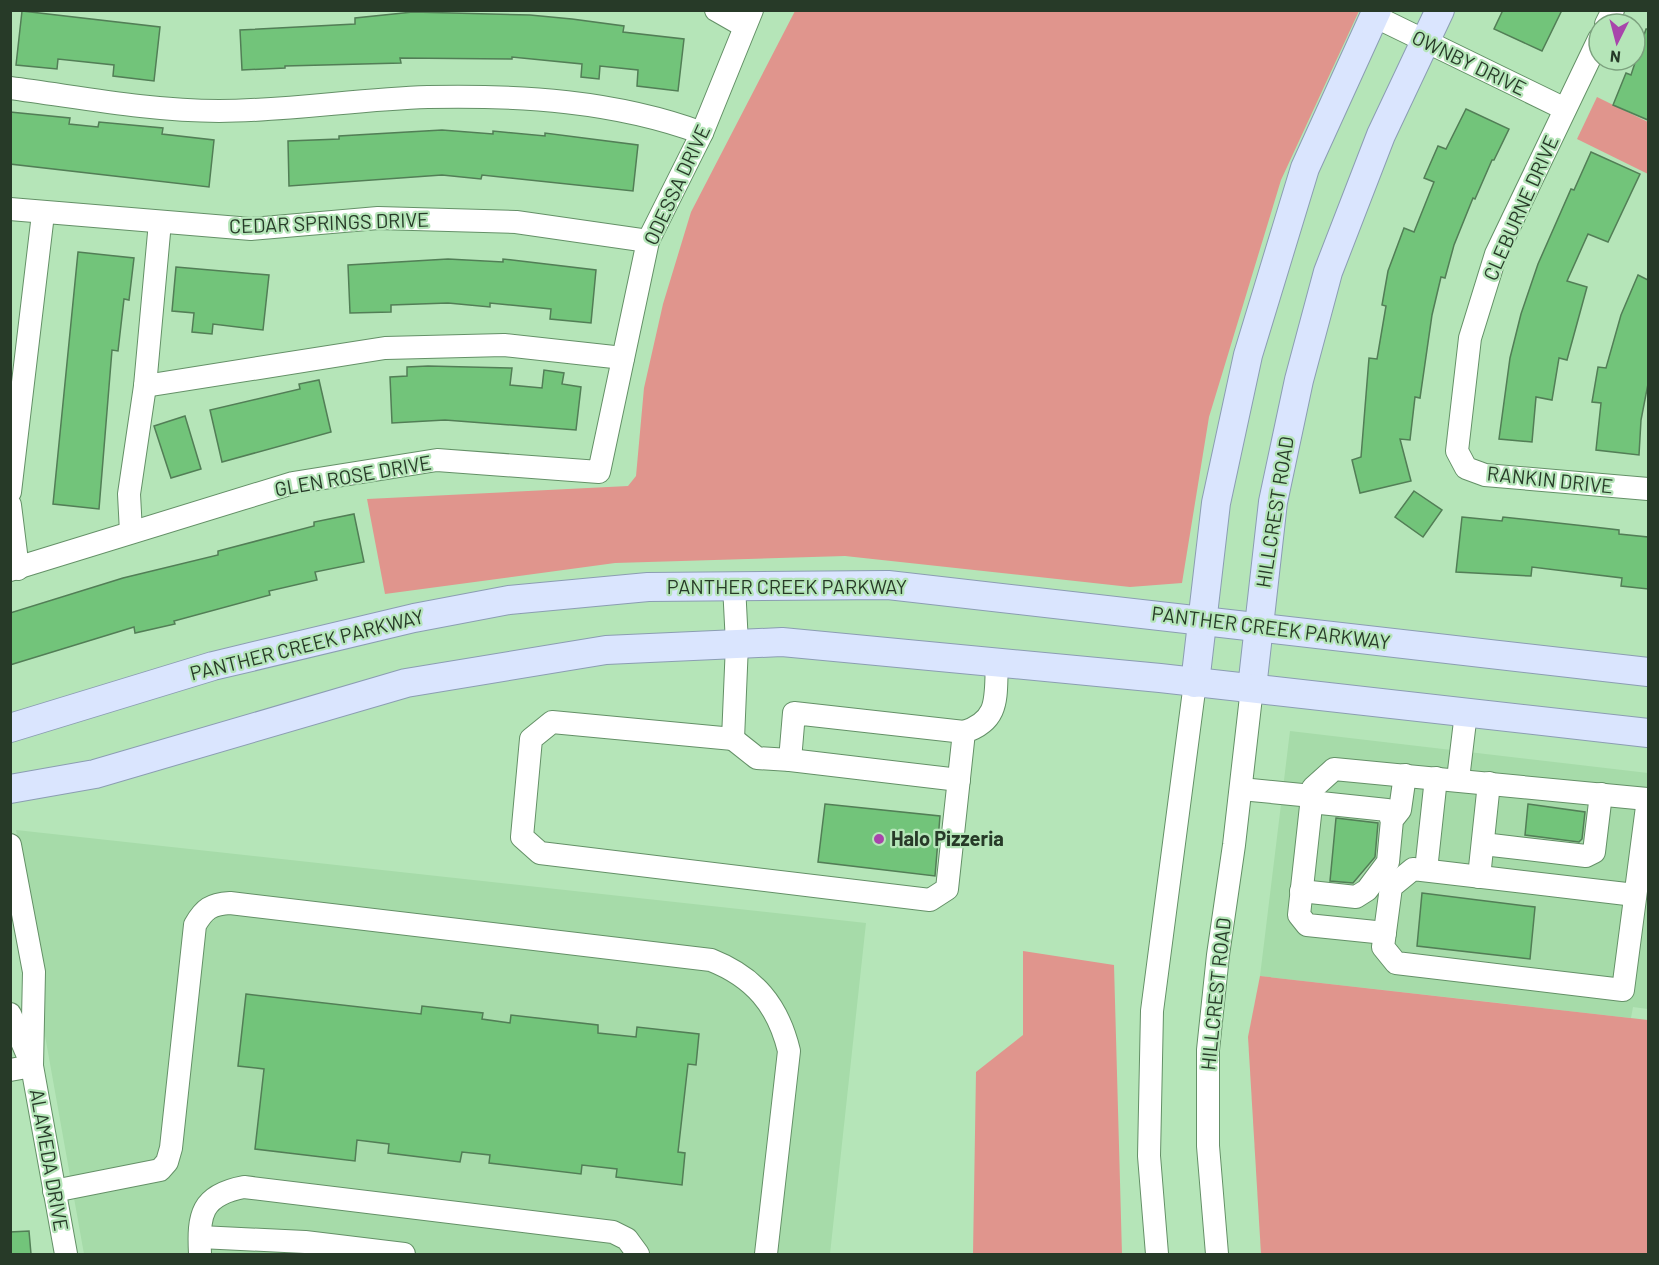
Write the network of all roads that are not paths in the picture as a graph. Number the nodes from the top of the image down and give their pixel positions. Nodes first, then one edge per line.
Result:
1 (716, 10) edge
2 (1440, 10) edge
3 (1376, 13) edge
4 (748, 18) edge
5 (1425, 41) junction
6 (1587, 64) edge
7 (10, 88) edge
8 (1565, 109) junction
9 (702, 133) junction
10 (10, 209) edge
11 (43, 214) junction
12 (160, 222) junction
13 (648, 241) junction
14 (623, 358) junction
15 (145, 386) junction
16 (1458, 457) joint
17 (599, 472) joint
18 (1648, 489) edge
19 (10, 492) edge
20 (10, 505) edge
21 (132, 532) junction
22 (14, 570) edge
23 (734, 585) junction
24 (1202, 621) junction
25 (1258, 626) junction
26 (737, 644) junction
27 (997, 663) junction
28 (1648, 672) edge
29 (1195, 683) junction
30 (1252, 688) junction
31 (1466, 713) junction
32 (10, 728) edge
33 (964, 732) junction
34 (1648, 734) edge
35 (733, 739) junction
36 (790, 760) junction
37 (1405, 775) junction
38 (1447, 778) junction
39 (959, 780) junction
40 (1489, 783) junction
41 (10, 789) edge
42 (1241, 789) junction
43 (1601, 794) junction
44 (1312, 799) junction
45 (1648, 799) edge
46 (1392, 820) junction
47 (1483, 844) junction
48 (10, 845) edge
49 (1426, 870) junction
50 (1479, 877) junction
51 (1302, 891) junction
52 (1635, 895) junction
53 (1385, 933) junction
54 (10, 1014) edge
55 (21, 1068) edge
56 (54, 1191) junction
57 (200, 1246) edge
58 (66, 1254) edge
59 (404, 1254) edge
60 (638, 1254) edge
61 (766, 1254) edge
62 (1157, 1254) edge
63 (1217, 1254) edge

1 - 4 street
2 - 5 main road, HILLCREST ROAD
3 - 5 street, OWNBY DRIVE
3 - 24 main road
4 - 9 street, ODESSA DRIVE
5 - 8 street, OWNBY DRIVE
5 - 25 main road, HILLCREST ROAD
6 - 8 street, CLEBURNE DRIVE
7 - 9 street
8 - 16 street, CLEBURNE DRIVE
9 - 13 street, ODESSA DRIVE
10 - 11 street, CEDAR SPRINGS DRIVE
11 - 12 street, CEDAR SPRINGS DRIVE
11 - 19 street
12 - 13 street, CEDAR SPRINGS DRIVE
12 - 15 street
13 - 14 street, ODESSA DRIVE
14 - 15 street
14 - 17 street, ODESSA DRIVE
15 - 21 street
16 - 18 street, RANKIN DRIVE
17 - 21 street, GLEN ROSE DRIVE
20 - 22 street
21 - 22 street, GLEN ROSE DRIVE
23 - 24 main road, PANTHER CREEK PARKWAY
23 - 26 street
23 - 32 main road, PANTHER CREEK PARKWAY
24 - 25 main road, PANTHER CREEK PARKWAY
24 - 29 main road
25 - 28 main road, PANTHER CREEK PARKWAY
25 - 30 main road, HILLCREST ROAD
26 - 27 main road
26 - 35 street
26 - 41 main road
27 - 29 main road
27 - 33 street
29 - 30 main road
29 - 62 street
30 - 31 main road
30 - 42 street, HILLCREST ROAD
31 - 34 main road
31 - 38 street
33 - 36 street
33 - 39 street
35 - 36 street
35 - 39 street
36 - 39 street
37 - 38 street
37 - 44 street
37 - 46 street
38 - 40 street
38 - 49 street
40 - 43 street
40 - 47 street
42 - 44 street
42 - 63 street, HILLCREST ROAD
43 - 45 street
43 - 47 street
44 - 46 street
44 - 51 street
45 - 52 street
46 - 51 street
47 - 50 street
48 - 55 street, ALAMEDA DRIVE
49 - 50 street
49 - 53 street
50 - 52 street
51 - 53 street
52 - 53 street
54 - 55 street, ALAMEDA DRIVE
55 - 56 street, ALAMEDA DRIVE
56 - 58 street, ALAMEDA DRIVE
56 - 61 street
57 - 59 street
57 - 60 street

